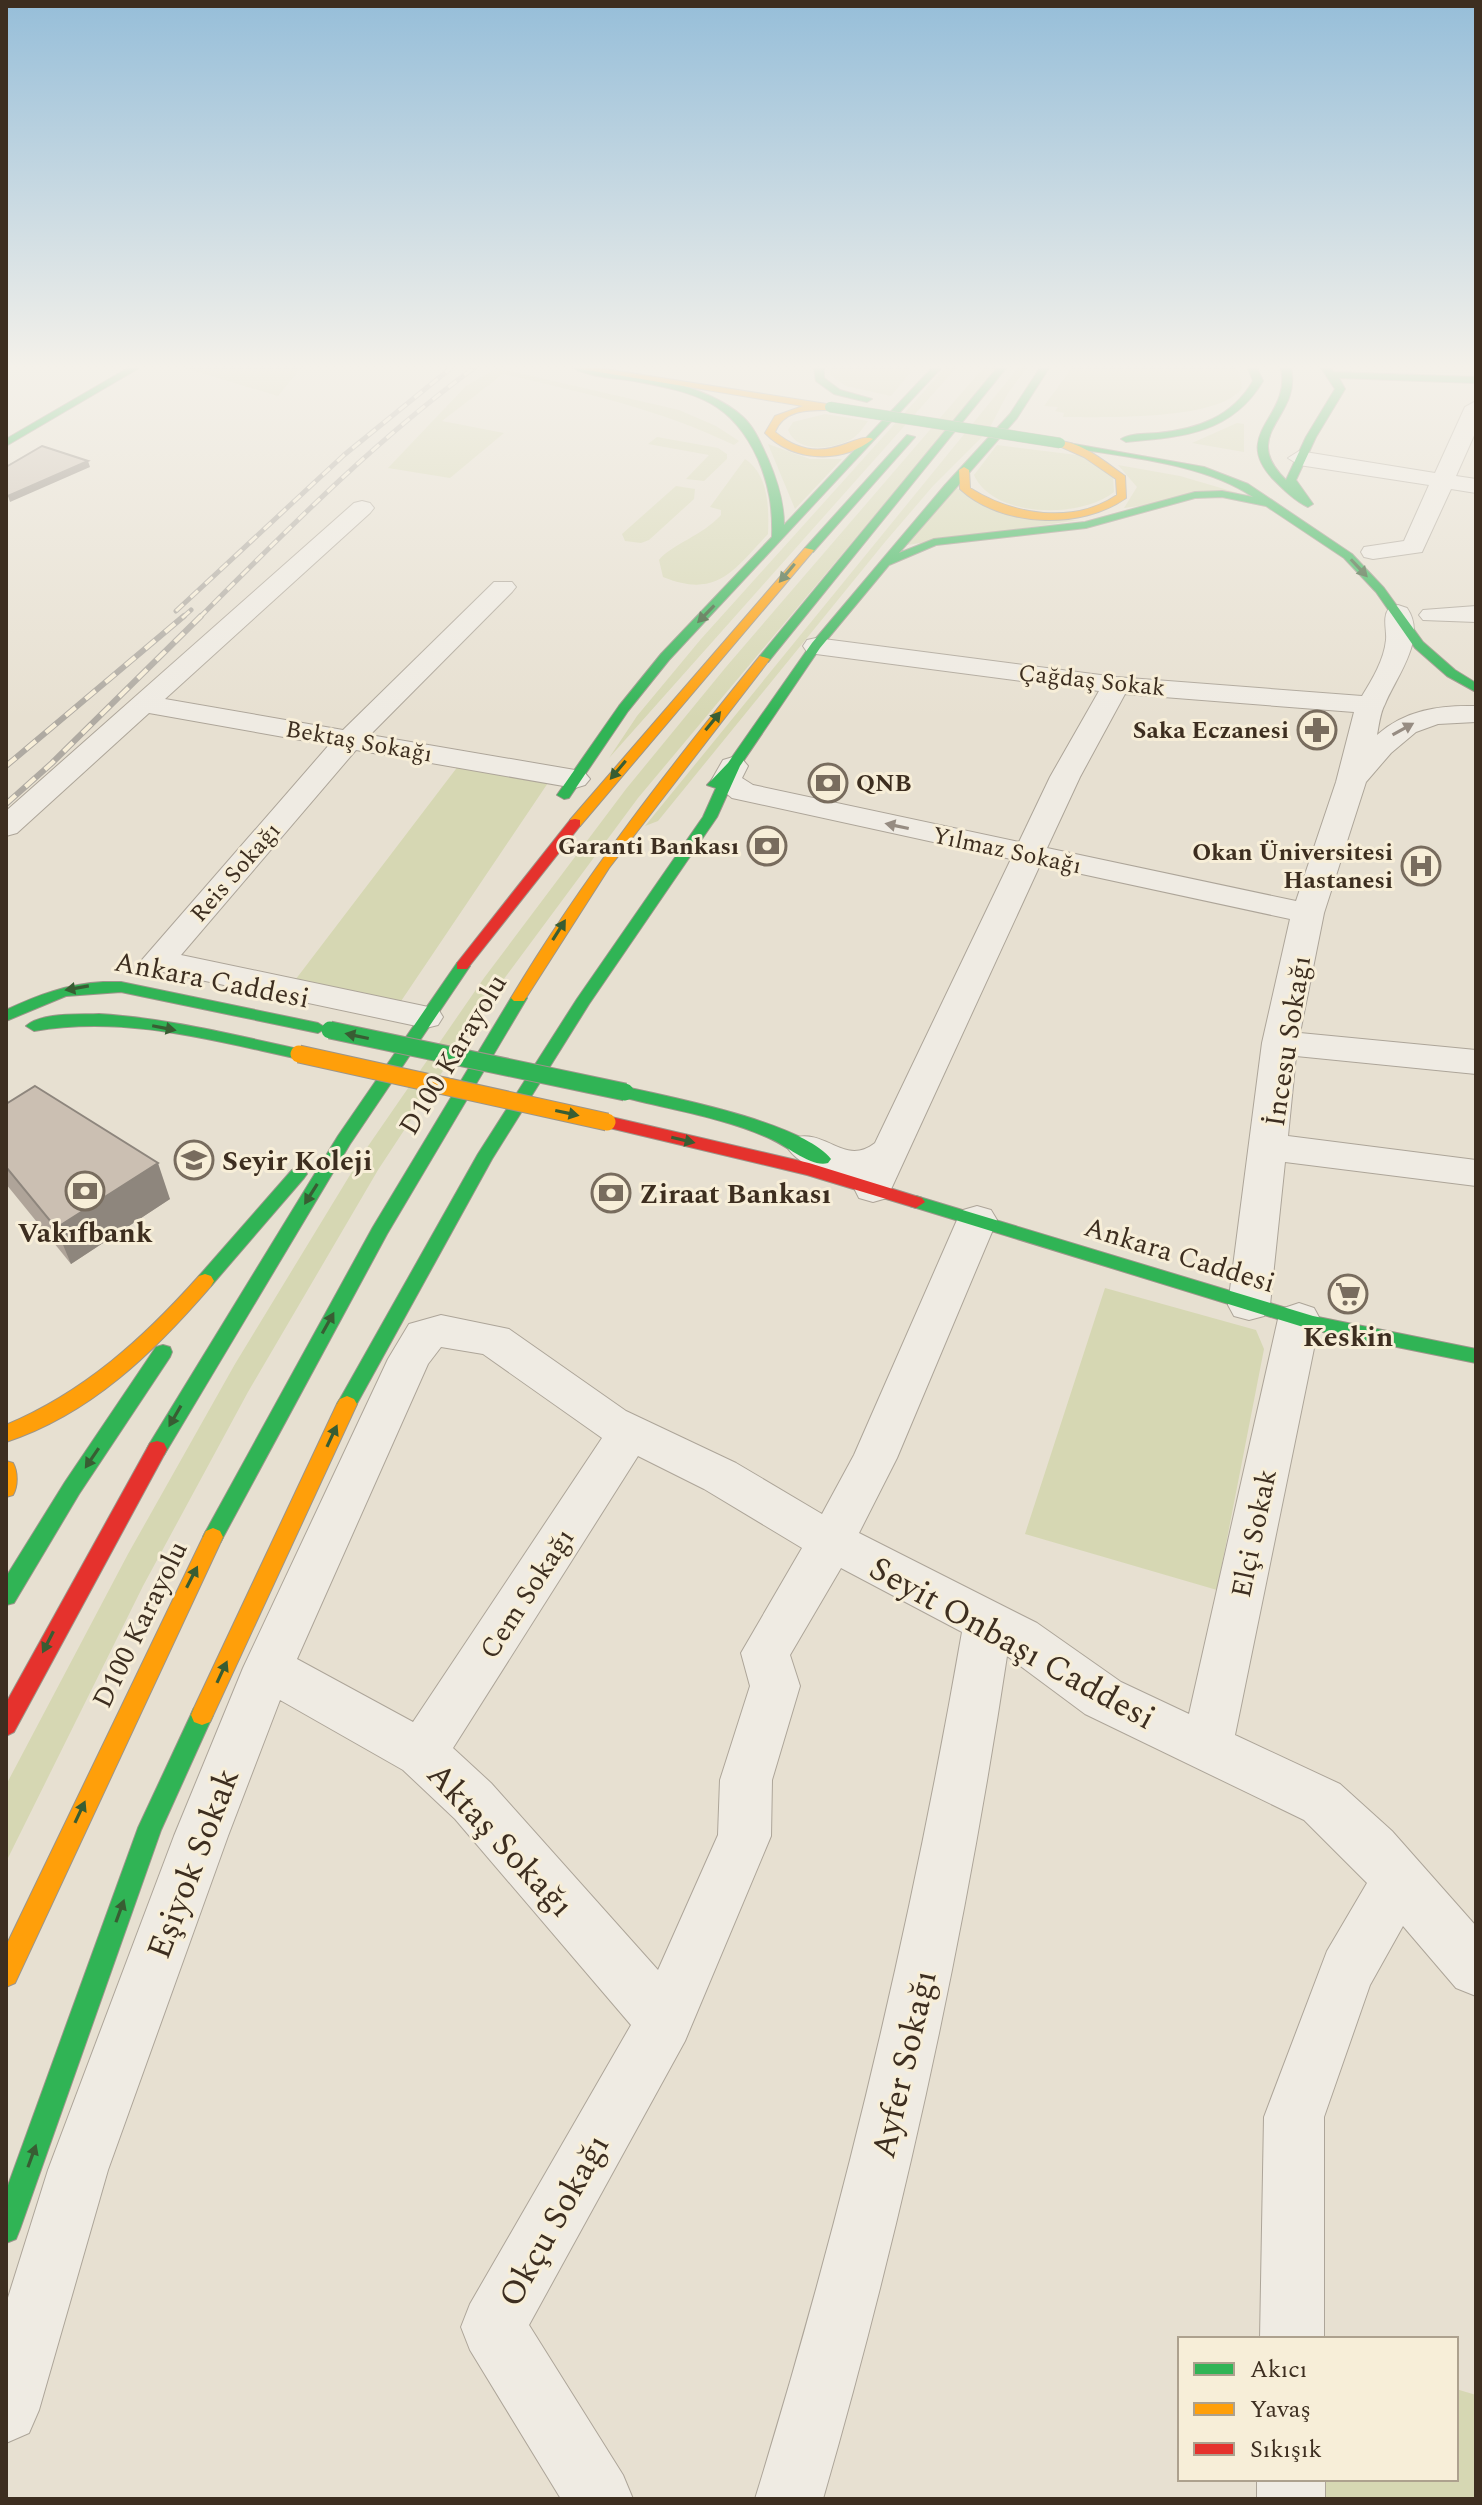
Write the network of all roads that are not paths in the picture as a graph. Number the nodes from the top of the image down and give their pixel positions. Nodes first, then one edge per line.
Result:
1 (773, 485) edge
2 (825, 485) edge
3 (865, 485) edge
4 (907, 485) edge
5 (952, 485) edge
6 (965, 485) edge
7 (1123, 485) edge
8 (1241, 485) edge
9 (1277, 485) edge
10 (1287, 485) edge
11 (1295, 485) edge
12 (1441, 485) edge
13 (1274, 504) junction
14 (362, 508) dead end
15 (1314, 508) junction
16 (777, 536) junction
17 (1365, 546) joint
18 (887, 563) junction
19 (1392, 573) dead end
20 (503, 587) dead end
21 (1476, 614) edge
22 (1425, 616) junction
23 (816, 646) junction
24 (1116, 685) junction
25 (1476, 688) edge
26 (144, 704) junction
27 (1370, 705) junction
28 (1476, 714) edge
29 (350, 739) junction
30 (733, 766) junction
31 (575, 779) junction
32 (1351, 782) junction
33 (558, 805) dead end
34 (694, 806) dead end
35 (6, 827) edge
36 (1028, 855) junction
37 (513, 871) dead end
38 (1308, 913) junction
39 (587, 925) dead end
40 (462, 965) junction
41 (426, 1017) junction
42 (12, 1024) edge
43 (1280, 1043) junction
44 (1476, 1062) edge
45 (478, 1071) junction
46 (367, 1104) junction
47 (806, 1147) junction
48 (1270, 1147) junction
49 (889, 1152) junction
50 (1476, 1173) edge
51 (873, 1188) junction
52 (977, 1220) junction
53 (229, 1253) junction
54 (1249, 1305) junction
55 (1299, 1319) junction
56 (424, 1335) joint
57 (1476, 1356) edge
58 (630, 1432) junction
59 (6, 1434) edge
60 (6, 1469) edge
61 (6, 1489) edge
62 (832, 1541) junction
63 (6, 1596) edge
64 (988, 1622) junction
65 (268, 1668) junction
66 (6, 1725) edge
67 (1207, 1748) junction
68 (421, 1753) junction
69 (1400, 1879) junction
70 (24, 1934) junction
71 (1476, 1968) edge
72 (6, 1974) edge
73 (6, 1987) edge
74 (665, 2021) junction
75 (6, 2229) edge
76 (1292, 2337) edge
77 (6, 2410) edge
78 (599, 2499) edge
79 (789, 2499) edge

1 - 16 main road
2 - 16 main road
3 -> 40 main road, D100 Karayolu
45 -> 4 main road, D100 Karayolu
5 - 18 main road
6 - 7 main road
8 - 13 main road
9 - 15 main road
10 - 15 main road
11 - 15 main road
12 - 17 street
13 - 18 main road
13 -> 22 main road
14 - 26 street
16 -> 31 main road
17 - 19 main road
18 - 23 main road
20 - 29 street, Reis Sokağı
21 - 22 street
22 - 25 main road
22 - 27 street
23 - 24 street, Çağdaş Sokak
23 - 30 main road
24 - 27 street, Çağdaş Sokak
24 - 36 street
26 - 29 street, Bektaş Sokağı
26 - 35 street
27 - 32 street, İncesu Sokağı
32 -> 28 street
29 - 31 street, Bektaş Sokağı
29 - 41 street, Reis Sokağı
30 - 34 main road
36 -> 30 street, Yılmaz Sokağı
75 -> 30 main road
31 - 33 main road
32 - 38 street, İncesu Sokağı
36 - 38 street, Yılmaz Sokağı
36 - 49 street
37 - 40 main road
38 - 43 street, İncesu Sokağı
39 - 45 main road
40 - 41 main road, D100 Karayolu
41 - 46 main road, D100 Karayolu
47 -> 42 main road, Ankara Caddesi, bridge
42 -> 51 main road, Ankara Caddesi, bridge
43 - 44 street
43 - 48 street, İncesu Sokağı
70 -> 45 main road, D100 Karayolu
46 - 53 main road
46 -> 66 main road, D100 Karayolu
47 - 49 street
47 - 51 main road, Ankara Caddesi
48 - 50 street
48 - 54 street, İncesu Sokağı
49 - 51 street
51 - 52 main road, Ankara Caddesi
52 - 54 main road, Ankara Caddesi
52 - 62 street
53 - 59 main road
53 -> 63 main road
54 - 55 main road, Ankara Caddesi
55 - 57 main road, Ankara Caddesi
55 - 67 street, Elçi Sokak
56 - 58 street, Seyit Onbaşı Caddesi
56 - 65 street, Eşiyok Sokak
58 - 62 street, Seyit Onbaşı Caddesi
58 - 68 street, Cem Sokağı
60 - 61 main road
62 - 64 street, Seyit Onbaşı Caddesi
62 - 74 street
64 - 67 street, Seyit Onbaşı Caddesi
64 - 79 street, Ayfer Sokağı
65 - 68 street, Aktaş Sokağı
65 - 77 street, Eşiyok Sokak
67 - 69 street, Seyit Onbaşı Caddesi
68 - 74 street, Aktaş Sokağı
69 - 71 street, Seyit Onbaşı Caddesi
69 - 76 street
70 - 72 main road, D100 Karayolu
70 - 73 main road
74 - 78 street, Okçu Sokağı

